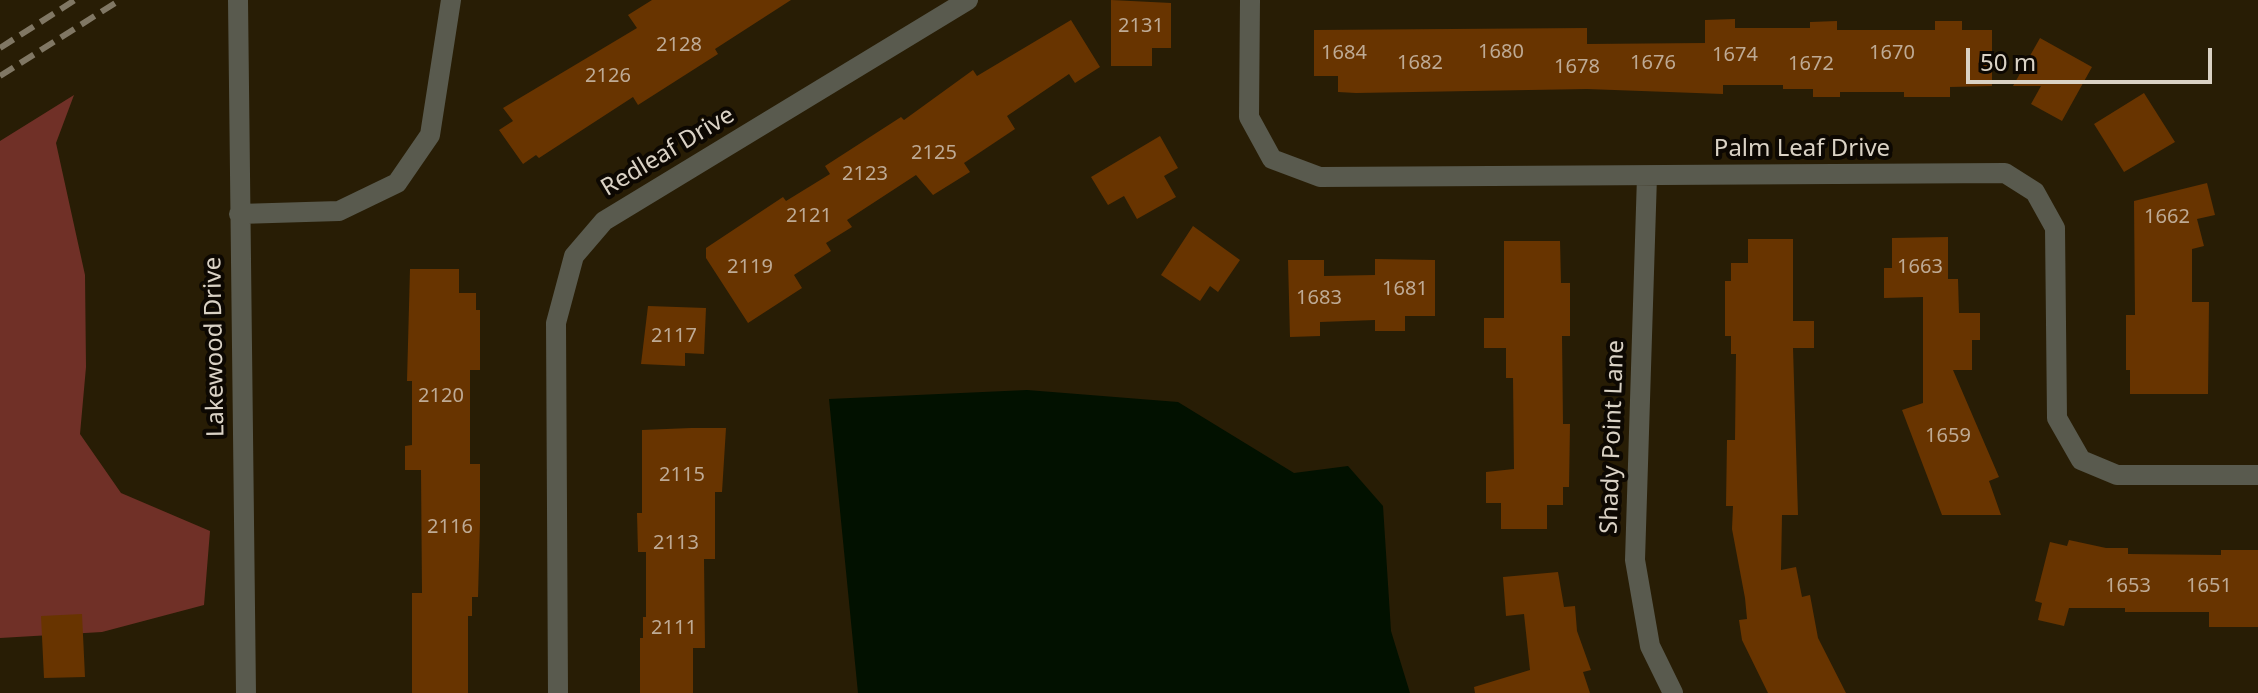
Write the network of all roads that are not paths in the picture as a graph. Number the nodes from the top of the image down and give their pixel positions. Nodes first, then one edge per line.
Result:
1 (238, 0) edge
2 (451, 0) edge
3 (968, 0) edge
4 (1250, 0) edge
5 (1647, 176) junction
6 (239, 214) junction
7 (2258, 475) edge
8 (246, 693) edge
9 (558, 693) edge
10 (1673, 693) edge

1 - 6 street, Lakewood Drive
2 - 6 street
3 - 9 street, Redleaf Drive
4 - 5 street, Palm Leaf Drive
5 - 7 street, Palm Leaf Drive
5 - 10 street, Shady Point Lane
6 - 8 street, Lakewood Drive

